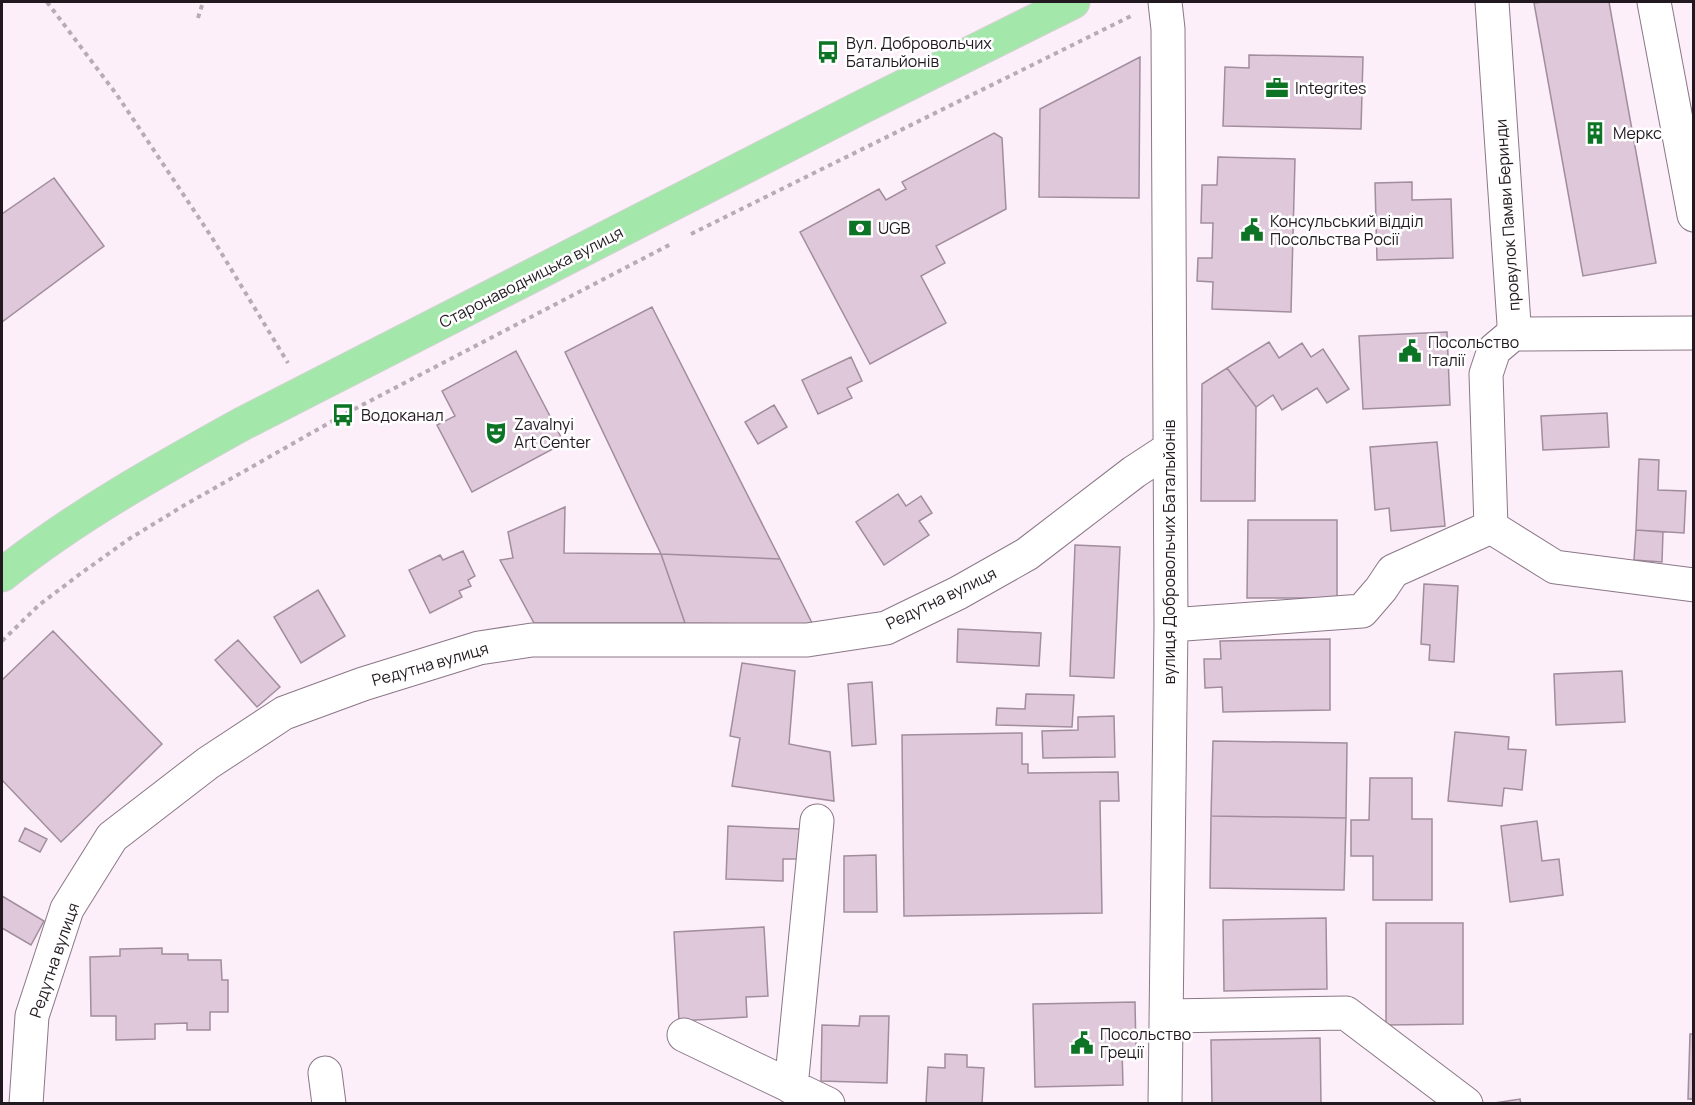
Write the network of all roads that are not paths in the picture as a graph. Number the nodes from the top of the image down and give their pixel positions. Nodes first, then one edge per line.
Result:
1 (1073, 2) edge
2 (1492, 2) edge
3 (1654, 2) edge
4 (1150, 8) edge
5 (1694, 215) edge
6 (1694, 311) edge
7 (1514, 329) junction
8 (1694, 333) edge
9 (1169, 448) junction
10 (1491, 527) junction
11 (2, 575) edge
12 (1694, 585) edge
13 (1170, 625) junction
14 (817, 821) dead end
15 (1167, 1016) junction
16 (684, 1035) dead end
17 (791, 1087) junction
18 (26, 1104) edge
19 (828, 1104) edge
20 (1165, 1104) edge
21 (1466, 1104) edge

1 - 11 main road, Старонаводницька вулиця
2 - 7 street, провулок Памви Беринди
3 - 5 street
4 - 9 street, вулиця Добровольчих Батальйонів
6 - 7 street
7 - 8 street
7 - 10 street, провулок Памви Беринди
9 - 13 street, вулиця Добровольчих Батальйонів
9 - 18 street, Редутна вулиця
10 - 12 street
10 - 13 street
13 - 15 street, вулиця Добровольчих Батальйонів
14 - 17 street
15 - 20 street, вулиця Добровольчих Батальйонів
15 - 21 street
16 - 17 street
17 - 19 street

